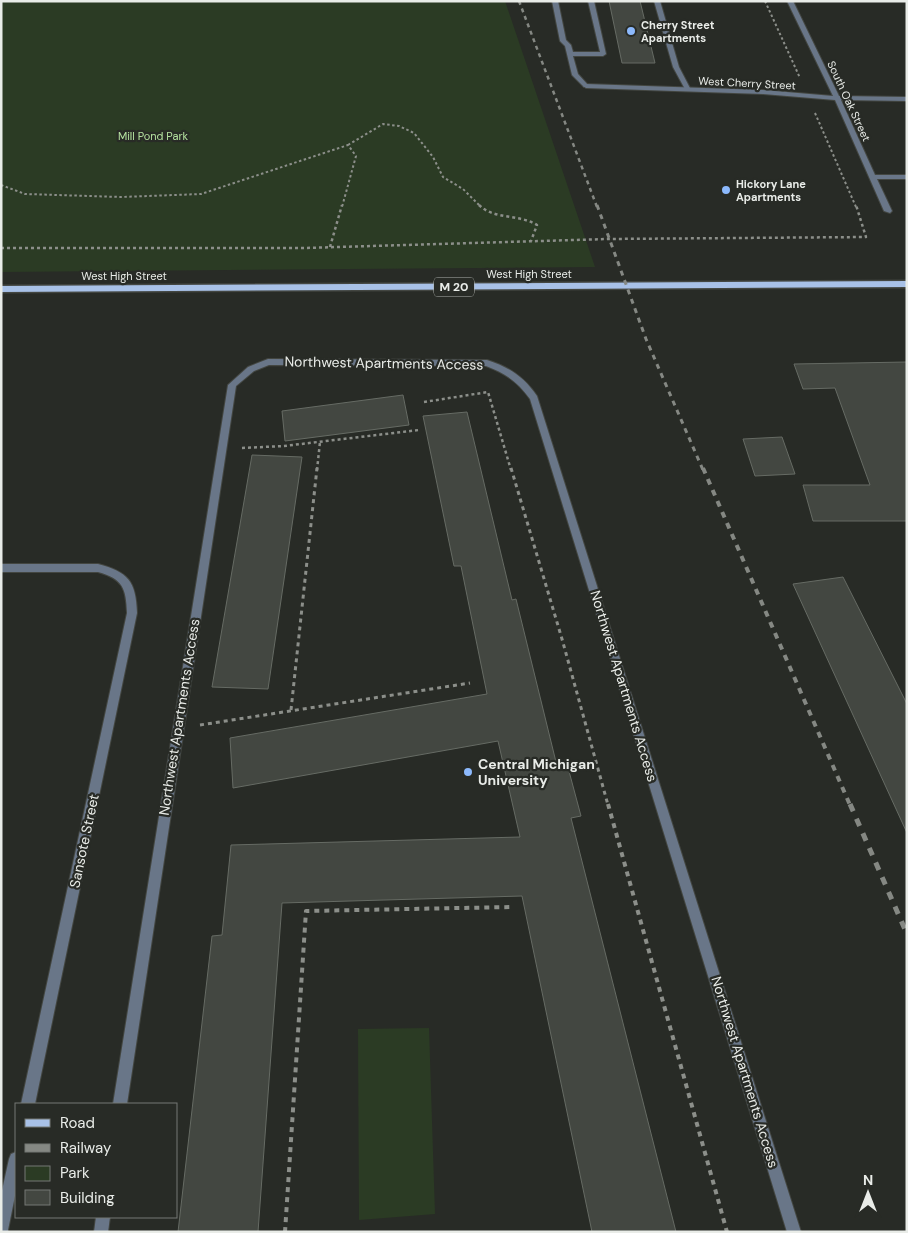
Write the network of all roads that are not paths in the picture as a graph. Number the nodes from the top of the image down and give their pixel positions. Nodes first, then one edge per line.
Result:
1 (554, 1) edge
2 (591, 1) edge
3 (657, 1) edge
4 (790, 1) edge
5 (570, 54) junction
6 (688, 90) junction
7 (837, 98) junction
8 (907, 98) edge
9 (873, 177) junction
10 (907, 177) edge
11 (888, 211) dead end
12 (907, 284) edge
13 (1, 289) edge
14 (1, 568) edge
15 (28, 1103) edge
16 (120, 1103) edge
17 (15, 1164) edge
18 (103, 1218) edge
19 (1, 1230) edge
20 (101, 1232) edge
21 (794, 1232) edge

1 - 5 street
2 - 5 street
3 - 6 street
4 - 7 street, South Oak Street
5 - 6 street, West Cherry Street
6 - 7 street, West Cherry Street
7 - 8 street, West Cherry Street
7 - 9 street, South Oak Street
9 - 10 street
9 - 11 street, South Oak Street
12 - 13 main road, West High Street / M 20
14 - 15 street, Sansote Street
16 - 21 street, Northwest Apartments Access
17 - 19 street
18 - 20 street

